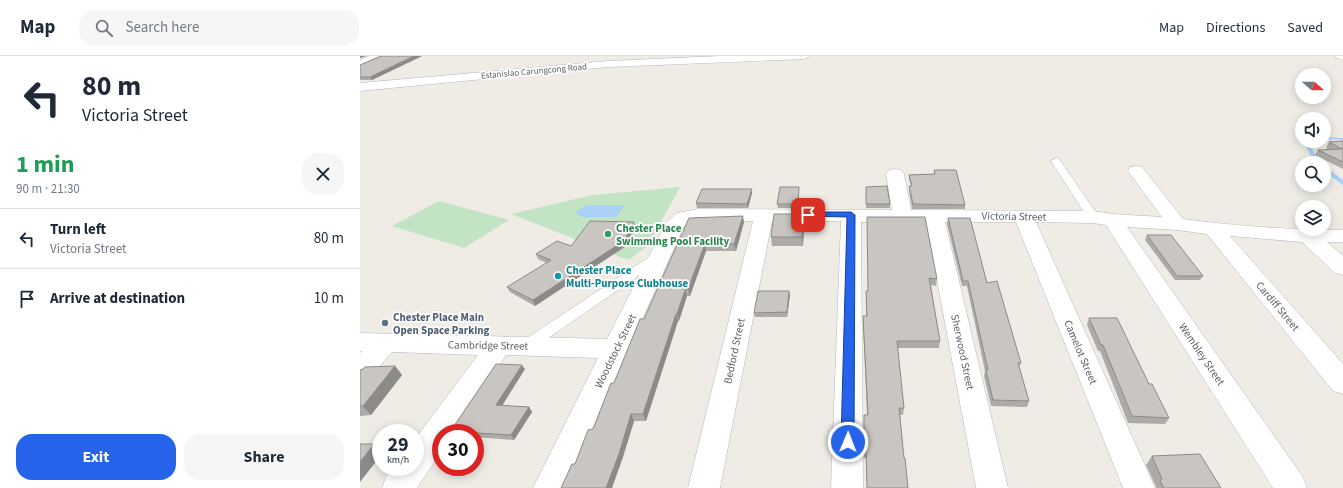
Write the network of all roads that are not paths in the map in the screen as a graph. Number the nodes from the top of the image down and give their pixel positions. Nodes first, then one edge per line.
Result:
1 (378, 56) edge
2 (804, 56) edge
3 (360, 64) edge
4 (360, 87) edge
5 (1056, 161) dead end
6 (1136, 172) dead end
7 (895, 174) dead end
8 (764, 215) junction
9 (851, 215) junction
10 (902, 215) junction
11 (934, 215) junction
12 (1023, 216) junction
13 (684, 217) joint
14 (1103, 218) junction
15 (1176, 224) junction
16 (1213, 229) junction
17 (1295, 235) edge
18 (1308, 236) edge
19 (1331, 236) edge
20 (1343, 236) edge
21 (660, 255) junction
22 (1343, 268) edge
23 (360, 342) edge
24 (386, 342) junction
25 (512, 346) junction
26 (616, 348) junction
27 (360, 370) edge
28 (1343, 383) edge
29 (424, 453) edge
30 (406, 476) edge
31 (398, 488) edge
32 (549, 488) edge
33 (704, 488) edge
34 (847, 488) edge
35 (992, 488) edge
36 (1139, 488) edge
37 (1291, 488) edge

1 - 3 street
2 - 4 street, Estanislao Carungcong Road
5 - 14 lane
6 - 15 street
7 - 10 street
8 - 9 street, Victoria Street
8 - 13 street, Victoria Street
8 - 33 street, Bedford Street
9 - 10 street, Victoria Street
9 - 34 street
10 - 11 street, Victoria Street
11 - 12 street, Victoria Street
11 - 35 street, Sherwood Street
12 - 14 street, Victoria Street
12 - 36 street, Camelot Street
13 - 21 street, Woodstock Street
14 - 15 street, Victoria Street
14 - 37 street, Wembley Street
15 - 16 street, Victoria Street
16 - 17 street, Victoria Street
16 - 28 street, Cardiff Street
18 - 22 street
19 - 20 street, Victoria Street
21 - 25 lane
21 - 26 street, Woodstock Street
23 - 24 street, Cambridge Street
24 - 25 street, Cambridge Street
24 - 27 street
25 - 26 street, Cambridge Street
25 - 29 street
26 - 32 street, Woodstock Street
30 - 31 street

